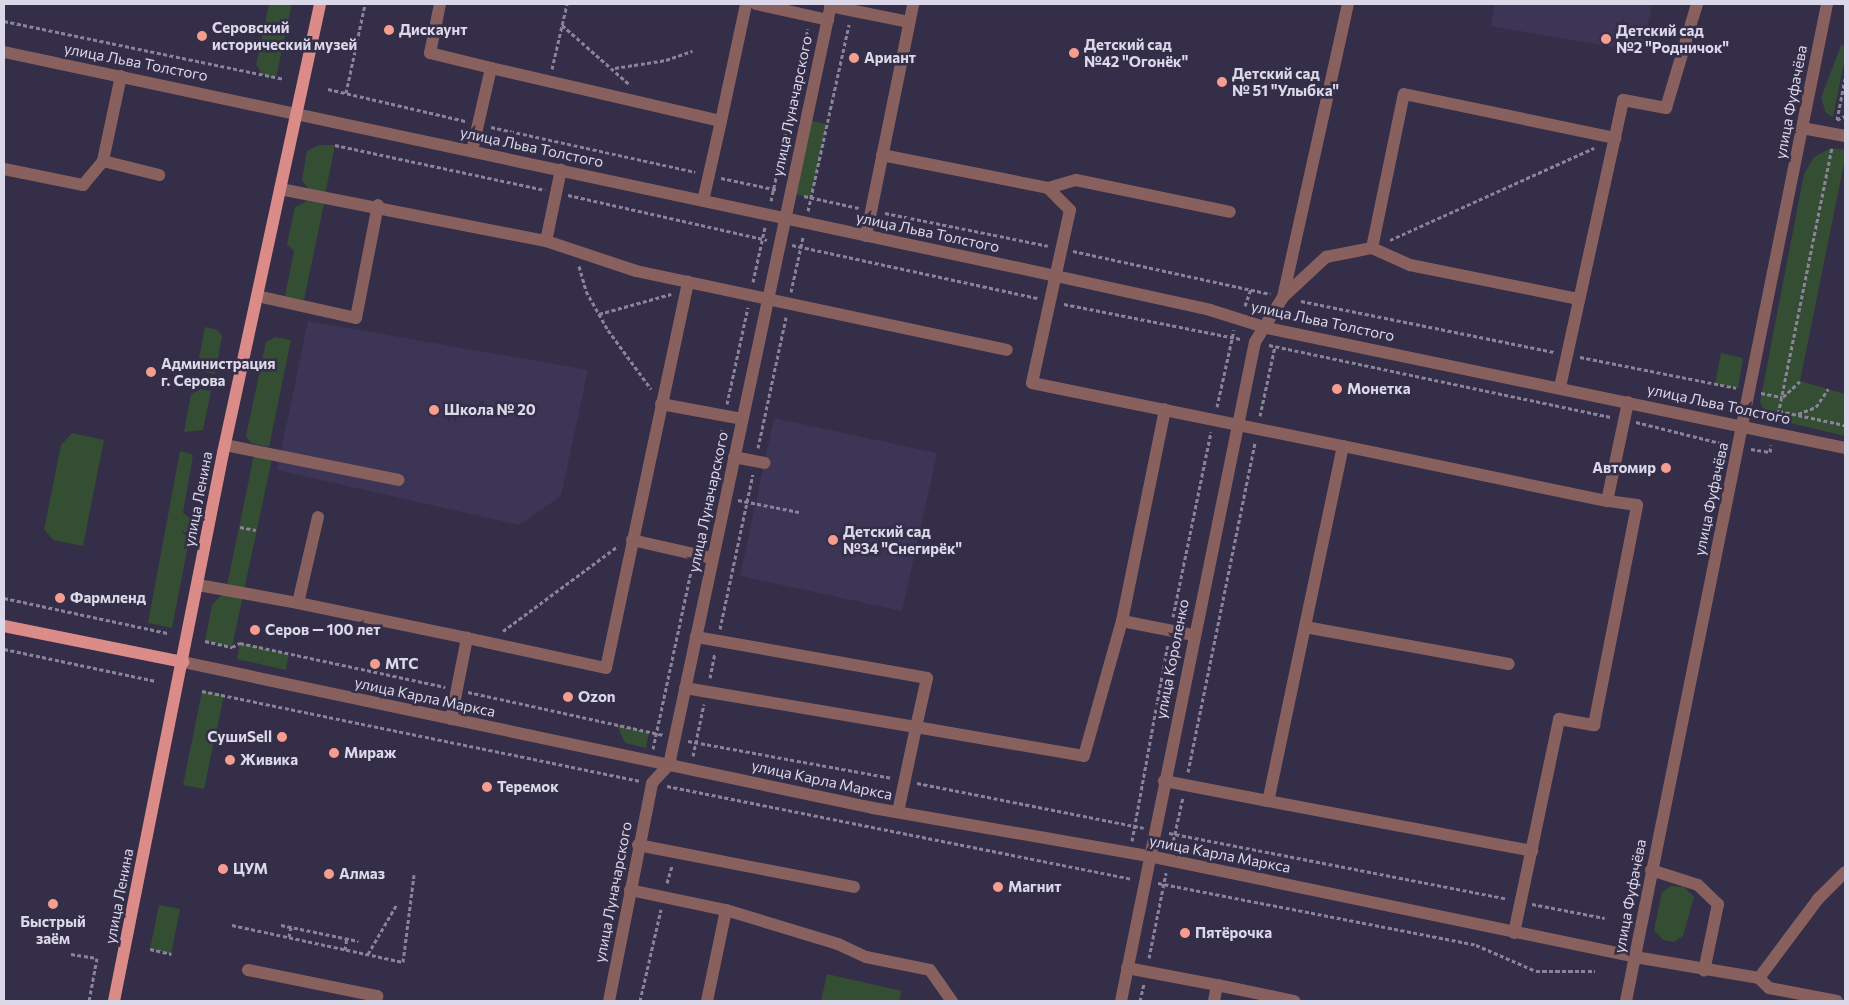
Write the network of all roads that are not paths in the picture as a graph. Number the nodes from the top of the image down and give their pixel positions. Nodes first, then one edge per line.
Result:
1 (320, 4) edge
2 (440, 4) edge
3 (746, 4) edge
4 (756, 4) edge
5 (913, 4) edge
6 (1348, 4) edge
7 (1697, 4) edge
8 (1827, 4) edge
9 (831, 5) edge
10 (828, 20) junction
11 (909, 22) junction
12 (4, 52) edge
13 (491, 68) junction
14 (121, 76) junction
15 (297, 111) junction
16 (721, 121) junction
17 (1802, 128) junction
18 (1839, 130) edge
19 (1615, 138) junction
20 (472, 151) junction
21 (882, 155) junction
22 (103, 161) junction
23 (4, 169) edge
24 (561, 170) junction
25 (159, 175) dead end
26 (1048, 188) junction
27 (280, 190) junction
28 (703, 201) junction
29 (378, 205) junction
30 (1230, 212) dead end
31 (784, 219) junction
32 (866, 236) junction
33 (546, 241) junction
34 (1372, 248) junction
35 (1056, 276) junction
36 (688, 282) junction
37 (257, 296) junction
38 (1283, 297) junction
39 (767, 299) junction
40 (1578, 299) junction
41 (1266, 328) junction
42 (1007, 350) dead end
43 (1560, 387) junction
44 (1628, 402) junction
45 (661, 404) junction
46 (1165, 409) junction
47 (742, 420) junction
48 (1238, 424) junction
49 (1742, 426) junction
50 (225, 444) junction
51 (1343, 446) junction
52 (1845, 448) edge
53 (734, 457) junction
54 (760, 462) road end
55 (399, 480) dead end
56 (1607, 501) junction
57 (318, 517) dead end
58 (632, 540) junction
59 (712, 558) junction
60 (198, 584) junction
61 (298, 603) junction
62 (1122, 621) junction
63 (4, 626) edge
64 (1305, 627) junction
65 (1193, 635) junction
66 (696, 637) junction
67 (467, 638) junction
68 (183, 662) junction
69 (1509, 664) dead end
70 (685, 688) junction
71 (451, 719) junction
72 (916, 728) junction
73 (669, 765) junction
74 (1164, 781) junction
75 (1268, 802) junction
76 (898, 812) junction
77 (638, 846) junction
78 (1532, 851) junction
79 (1149, 856) junction
80 (1651, 870) junction
81 (1845, 872) edge
82 (854, 887) dead end
83 (630, 890) junction
84 (726, 910) junction
85 (1514, 933) junction
86 (1634, 957) junction
87 (1127, 968) junction
88 (248, 970) dead end
89 (1704, 971) junction
90 (1759, 978) junction
91 (1217, 985) junction
92 (114, 1001) edge
93 (376, 1001) edge
94 (609, 1001) edge
95 (707, 1001) edge
96 (952, 1001) edge
97 (1120, 1001) edge
98 (1214, 1001) edge
99 (1294, 1001) edge
100 (1626, 1001) edge
101 (1837, 1001) edge

1 - 15 main road, улица Ленина
2 - 13 street
3 - 16 street
4 - 10 street
5 - 11 street
6 - 38 street
7 - 19 street
8 - 17 street, улица Фуфачёва
9 - 10 street, улица Луначарского
9 - 11 street
10 - 31 street, улица Луначарского
11 - 21 street
12 - 14 street, улица Льва Толстого
13 - 16 street
13 - 20 street
14 - 15 street, улица Льва Толстого
14 - 22 street
15 - 20 street, улица Льва Толстого
15 - 27 main road, улица Ленина
16 - 28 street
17 - 18 street
17 - 49 street, улица Фуфачёва
19 - 34 street
19 - 40 street
20 - 24 street, улица Льва Толстого
21 - 26 street
21 - 32 street
22 - 23 street
22 - 25 street
24 - 28 street, улица Льва Толстого
24 - 33 street
26 - 30 street
26 - 35 street
27 - 29 street
27 - 37 main road, улица Ленина
28 - 31 street, улица Льва Толстого
29 - 33 street
29 - 37 street
31 - 32 street, улица Льва Толстого
31 - 39 street, улица Луначарского
32 - 35 street, улица Льва Толстого
33 - 36 street
34 - 38 street
34 - 40 street
35 - 41 street, улица Льва Толстого
35 - 46 street
36 - 39 street
36 - 45 street
37 - 50 main road, улица Ленина
38 - 41 street, улица Короленко
39 - 42 street
39 - 47 street, улица Луначарского
40 - 43 street
41 - 43 street, улица Льва Толстого
41 - 48 street, улица Короленко
43 - 44 street, улица Льва Толстого
44 - 49 street, улица Льва Толстого
44 - 56 street
45 - 47 street
45 - 58 street
46 - 48 street
46 - 62 street
47 - 53 street, улица Луначарского
48 - 51 street
48 - 65 street, улица Короленко
49 - 52 street, улица Льва Толстого
49 - 80 street, улица Фуфачёва
50 - 55 street
50 - 60 main road, улица Ленина
51 - 56 street
51 - 64 street
53 - 54 street
53 - 59 street, улица Луначарского
56 - 78 street
57 - 61 street
58 - 59 street
58 - 67 street
59 - 66 street, улица Луначарского
60 - 61 street
60 - 68 main road, улица Ленина
61 - 67 street
62 - 65 street
62 - 72 street
63 - 68 main road, улица Карла Маркса
64 - 69 street
64 - 75 street
65 - 74 street, улица Короленко
66 - 70 street, улица Луначарского
66 - 72 street
67 - 71 street
68 - 71 street, улица Карла Маркса
68 - 92 main road, улица Ленина
70 - 72 street
70 - 73 street, улица Луначарского
71 - 73 street, улица Карла Маркса
72 - 76 street
73 - 76 street, улица Карла Маркса
73 - 77 street, улица Луначарского
74 - 75 street
74 - 79 street, улица Короленко
75 - 78 street
76 - 79 street, улица Карла Маркса
77 - 82 street
77 - 83 street, улица Луначарского
78 - 85 street
79 - 85 street, улица Карла Маркса
79 - 87 street, улица Короленко
80 - 86 street, улица Фуфачёва
80 - 89 street
81 - 90 street
83 - 84 street
83 - 94 street, улица Луначарского
84 - 95 street
84 - 96 street
85 - 86 street, улица Карла Маркса
86 - 89 street, улица Карла Маркса
86 - 100 street, улица Фуфачёва
87 - 91 street
87 - 97 street, улица Короленко
88 - 93 street
89 - 90 street, улица Карла Маркса
90 - 101 street
91 - 98 street
91 - 99 street

